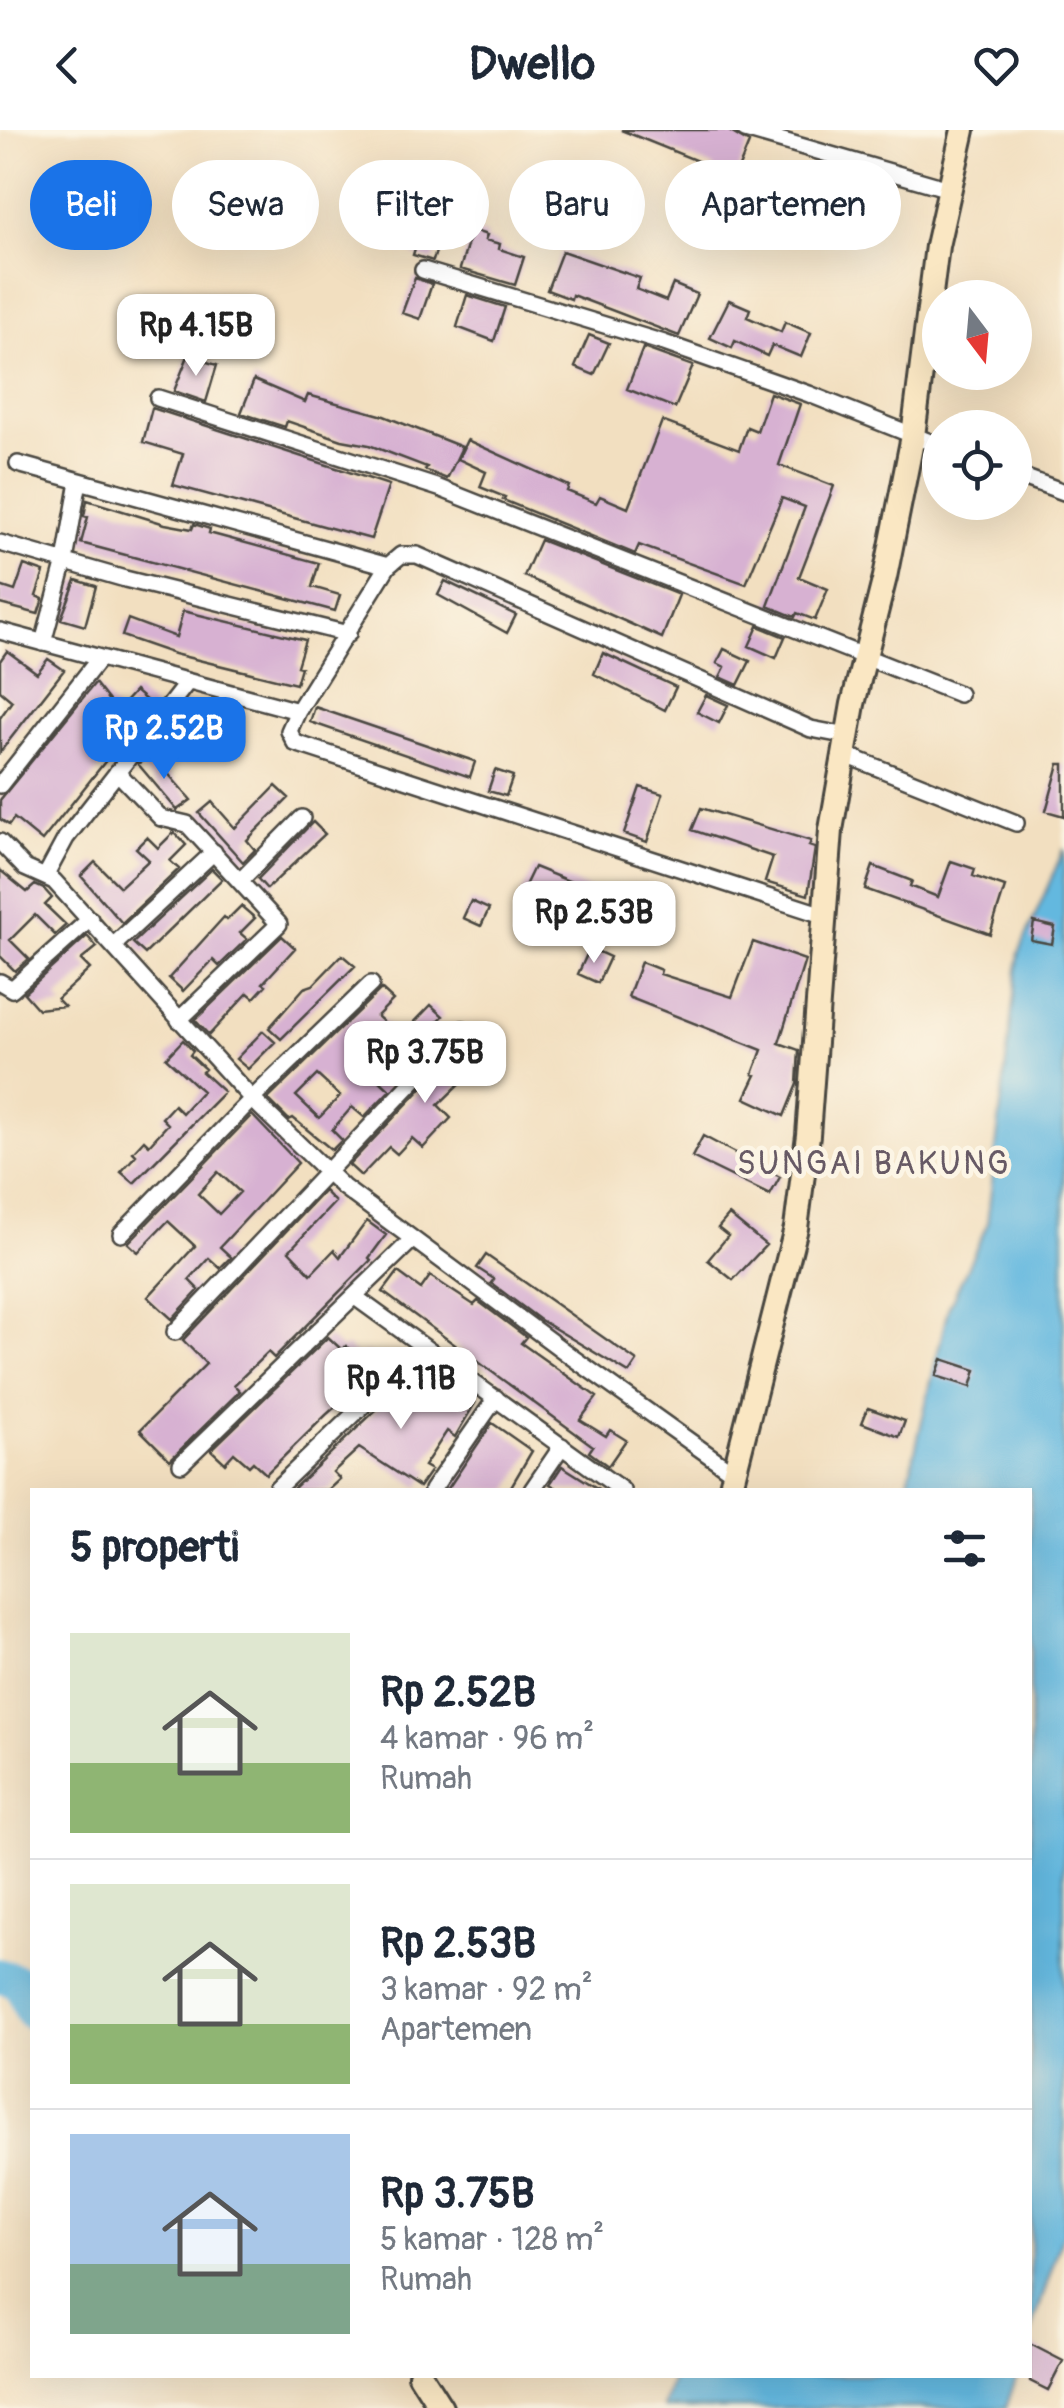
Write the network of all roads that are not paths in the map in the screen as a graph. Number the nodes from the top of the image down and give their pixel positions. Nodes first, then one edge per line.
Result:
1 (745, 130) edge
2 (964, 130) edge
3 (949, 190) junction
4 (422, 270) dead end
5 (158, 398) dead end
6 (913, 436) junction
7 (922, 439) edge
8 (18, 464) dead end
9 (80, 480) junction
10 (1032, 480) edge
11 (1064, 492) edge
12 (0, 542) edge
13 (65, 561) junction
14 (388, 566) junction
15 (348, 634) junction
16 (2, 635) edge
17 (44, 643) junction
18 (864, 654) junction
19 (99, 659) junction
20 (187, 682) junction
21 (960, 694) dead end
22 (298, 711) junction
23 (847, 746) junction
24 (117, 772) junction
25 (0, 785) edge
26 (302, 818) dead end
27 (1016, 823) dead end
28 (0, 842) edge
29 (214, 852) junction
30 (45, 876) junction
31 (240, 881) junction
32 (824, 915) junction
33 (90, 919) junction
34 (114, 945) junction
35 (0, 982) edge
36 (371, 984) dead end
37 (179, 1020) junction
38 (464, 1029) dead end
39 (252, 1099) junction
40 (326, 1171) junction
41 (121, 1234) dead end
42 (413, 1239) junction
43 (355, 1297) junction
44 (175, 1332) dead end
45 (424, 1347) junction
46 (496, 1398) junction
47 (562, 1446) junction
48 (181, 1464) dead end
49 (732, 1481) edge
50 (277, 1488) edge
51 (433, 1488) edge
52 (533, 1488) edge
53 (619, 1488) edge
54 (422, 2378) edge
55 (441, 2408) edge

1 - 3 street
2 - 3 street
3 - 6 street
4 - 6 street
5 - 18 street
6 - 7 street
6 - 18 street
8 - 9 street
9 - 13 street
9 - 14 street
10 - 11 street
12 - 13 street
13 - 15 street
13 - 17 street
14 - 15 street
14 - 23 street
15 - 22 street
16 - 17 street
17 - 19 street
18 - 21 street
18 - 23 street
19 - 20 street
19 - 25 street
20 - 22 street
20 - 24 street
22 - 32 street
23 - 27 street
23 - 32 street
24 - 29 street
24 - 30 street
26 - 31 street
28 - 30 street
29 - 31 street
29 - 34 street
30 - 33 street
31 - 37 street
32 - 49 street
33 - 34 street
33 - 35 street
34 - 37 street
36 - 39 street
37 - 39 street
38 - 40 street
39 - 40 street
39 - 41 street
40 - 42 street
40 - 44 street
42 - 43 street
42 - 49 street
43 - 45 street
43 - 48 street
45 - 46 street
45 - 50 street
46 - 47 street
46 - 51 street
47 - 52 street
47 - 53 street
54 - 55 street

